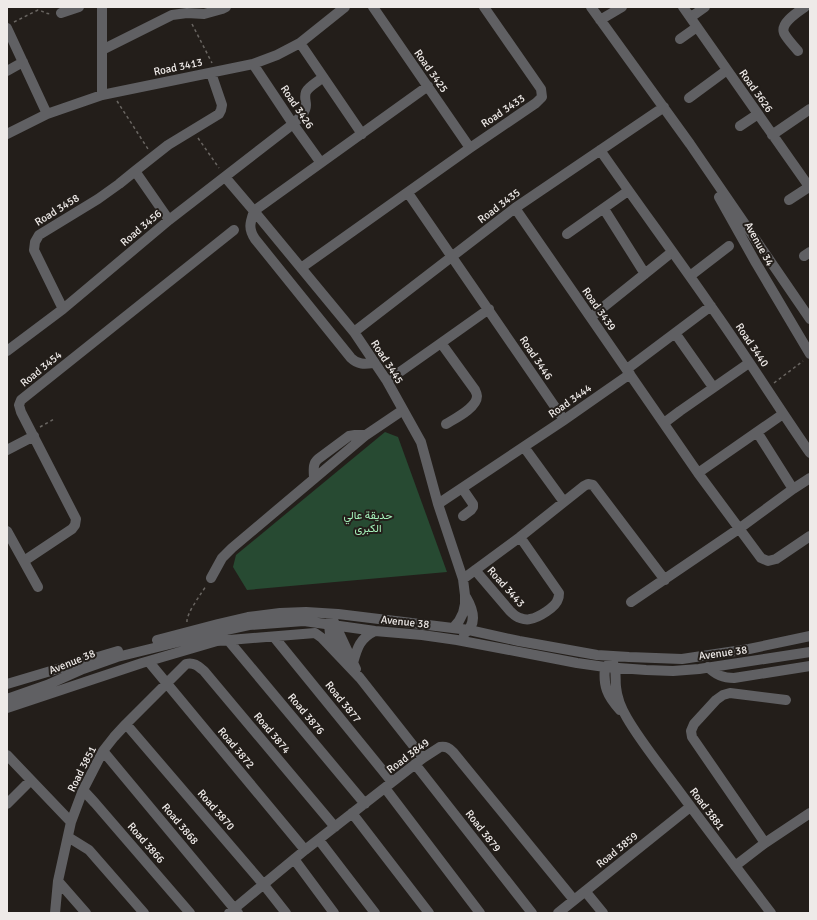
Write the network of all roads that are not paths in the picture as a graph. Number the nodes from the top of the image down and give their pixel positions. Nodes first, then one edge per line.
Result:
1 (79, 7) edge
2 (102, 7) edge
3 (226, 7) edge
4 (345, 7) edge
5 (373, 7) edge
6 (484, 7) edge
7 (591, 7) edge
8 (622, 7) edge
9 (683, 7) edge
10 (705, 7) edge
11 (805, 7) edge
12 (61, 13) road end
13 (691, 17) junction
14 (600, 20) junction
15 (10, 25) edge
16 (697, 27) junction
17 (680, 39) dead end
18 (300, 43) junction
19 (102, 50) junction
20 (798, 51) dead end
21 (23, 62) junction
22 (253, 64) junction
23 (727, 70) junction
24 (7, 71) edge
25 (214, 72) junction
26 (323, 78) junction
27 (428, 86) junction
28 (102, 95) junction
29 (689, 98) dead end
30 (664, 107) junction
31 (810, 109) edge
32 (47, 114) junction
33 (758, 114) junction
34 (293, 124) junction
35 (740, 126) dead end
36 (7, 134) edge
37 (362, 134) junction
38 (772, 135) junction
39 (690, 144) junction
40 (470, 148) junction
41 (600, 150) junction
42 (321, 163) junction
43 (135, 171) junction
44 (225, 177) junction
45 (809, 188) edge
46 (408, 192) junction
47 (628, 192) junction
48 (789, 200) dead end
49 (515, 208) junction
50 (604, 209) junction
51 (254, 211) junction
52 (169, 220) junction
53 (234, 230) dead end
54 (567, 234) dead end
55 (729, 246) dead end
56 (672, 252) junction
57 (452, 257) junction
58 (301, 268) junction
59 (646, 274) junction
60 (690, 276) junction
61 (711, 306) junction
62 (63, 309) junction
63 (489, 309) junction
64 (590, 317) junction
65 (810, 319) edge
66 (354, 332) junction
67 (676, 333) junction
68 (440, 343) junction
69 (7, 351) edge
70 (807, 357) edge
71 (374, 363) junction
72 (749, 363) junction
73 (628, 372) junction
74 (387, 382) junction
75 (713, 387) junction
76 (403, 410) junction
77 (783, 414) junction
78 (564, 420) junction
79 (664, 423) junction
80 (446, 424) dead end
81 (757, 432) junction
82 (33, 434) junction
83 (524, 447) junction
84 (7, 450) edge
85 (810, 453) edge
86 (698, 473) junction
87 (810, 478) edge
88 (462, 488) junction
89 (793, 489) junction
90 (564, 502) junction
91 (438, 504) junction
92 (462, 516) dead end
93 (740, 528) junction
94 (7, 531) edge
95 (810, 536) edge
96 (520, 537) junction
97 (24, 561) junction
98 (475, 570) junction
99 (211, 578) road end
100 (463, 579) junction
101 (665, 580) junction
102 (38, 588) dead end
103 (465, 595) junction
104 (632, 602) dead end
105 (332, 619) junction
106 (304, 621) junction
107 (453, 628) junction
108 (469, 630) junction
109 (375, 631) junction
110 (810, 636) edge
111 (274, 637) junction
112 (228, 640) junction
113 (457, 640) junction
114 (151, 649) junction
115 (810, 652) edge
116 (598, 655) junction
117 (629, 657) junction
118 (342, 658) junction
119 (145, 663) junction
120 (353, 663) junction
121 (186, 664) joint
122 (611, 666) junction
123 (810, 666) edge
124 (708, 668) junction
125 (360, 678) junction
126 (7, 684) edge
127 (167, 684) junction
128 (7, 700) edge
129 (786, 700) dead end
130 (7, 708) edge
131 (126, 724) junction
132 (103, 751) junction
133 (7, 755) edge
134 (419, 761) junction
135 (31, 780) junction
136 (388, 785) junction
137 (83, 790) junction
138 (7, 804) edge
139 (365, 804) junction
140 (690, 807) junction
141 (352, 813) junction
142 (810, 813) edge
143 (71, 822) junction
144 (335, 827) junction
145 (68, 837) junction
146 (319, 840) junction
147 (765, 843) junction
148 (305, 850) junction
149 (294, 859) junction
150 (735, 866) junction
151 (58, 881) junction
152 (264, 885) junction
153 (585, 891) junction
154 (574, 900) junction
155 (234, 912) edge
156 (769, 912) edge
157 (55, 913) edge
158 (86, 913) edge
159 (144, 913) edge
160 (190, 913) edge
161 (286, 913) edge
162 (334, 913) edge
163 (375, 913) edge
164 (429, 913) edge
165 (480, 913) edge
166 (532, 913) edge
167 (558, 913) edge
168 (603, 913) edge

1 - 12 street
2 - 19 street
3 - 19 street
4 - 18 street, Road 3413
5 - 27 street, Road 3425
6 - 40 street, Road 3433
7 - 14 street, Avenue 34
8 - 14 street
9 - 13 street, Road 3626
10 - 13 street
11 - 20 street
13 - 16 street, Road 3626
14 - 30 street, Avenue 34
15 - 21 street
16 - 17 street
16 - 23 street, Road 3626
18 - 22 street, Road 3413
18 - 26 street
19 - 28 street
21 - 24 street
21 - 32 street
22 - 25 street, Road 3413
22 - 34 street, Road 3426
23 - 29 street
23 - 33 street, Road 3626
25 - 28 street, Road 3413
25 - 43 street, Road 3458
26 - 34 street, Road 3456
26 - 37 street
27 - 37 street
27 - 40 street, Road 3425
28 - 32 street, Road 3413
30 - 39 street, Avenue 34
30 - 41 street, Road 3435
31 - 38 street
32 - 36 street, Road 3413
33 - 35 street
33 - 38 street, Road 3626
34 - 42 street, Road 3426
34 - 44 street, Road 3456
37 - 42 street
38 - 45 street, Road 3626
39 - 65 street, Avenue 34
39 - 70 street, Avenue 34
40 - 46 street, Road 3433
41 - 47 street, Road 3440
41 - 49 street, Road 3435
42 - 51 street
43 - 52 street
43 - 62 street, Road 3458
44 - 51 street, Road 3445
44 - 52 street, Road 3456
45 - 48 street
46 - 57 street
46 - 58 street, Road 3433
47 - 50 street
47 - 56 street, Road 3440
49 - 57 street, Road 3435
49 - 64 street, Road 3439
50 - 54 street
50 - 59 street
51 - 58 street, Road 3445
51 - 71 street
52 - 62 street, Road 3456
53 - 82 street, Road 3454
55 - 60 street
56 - 59 street
56 - 60 street, Road 3440
57 - 63 street, Road 3446
57 - 66 street, Road 3435
58 - 66 street, Road 3445
59 - 64 street
60 - 61 street, Road 3440
61 - 67 street, Road 3444
61 - 72 street, Road 3440
62 - 69 street, Road 3456
63 - 68 street
63 - 78 street, Road 3446
64 - 73 street, Road 3439
66 - 71 street, Road 3445
67 - 73 street, Road 3444
67 - 75 street
68 - 74 street
68 - 80 street
71 - 74 street, Road 3445
72 - 75 street
72 - 77 street, Road 3440
73 - 78 street, Road 3444
73 - 79 street, Road 3439
74 - 76 street, Road 3445
75 - 79 street
76 - 91 street, Road 3445
76 - 99 street
77 - 81 street
77 - 85 street, Road 3440
78 - 83 street, Road 3444
79 - 86 street, Road 3439
81 - 86 street
81 - 89 street
82 - 84 street
82 - 97 street, Road 3454
83 - 88 street, Road 3444
83 - 90 street
86 - 93 street, Road 3439
87 - 89 street
88 - 91 street, Road 3444
88 - 92 street
89 - 93 street
90 - 96 street, Road 3443
90 - 101 street, Road 3443
91 - 100 street, Road 3445
93 - 95 street, Road 3439
93 - 101 street
94 - 97 street
96 - 98 street, Road 3443
96 - 98 street, Road 3443
97 - 102 street
98 - 100 street, Road 3443
100 - 103 street, Road 3445
101 - 104 street
103 - 107 street
103 - 108 street
105 - 106 street, Avenue 38
105 - 107 street, Avenue 38
105 - 109 street, Avenue 38
105 - 118 street
105 - 120 street
105 - 126 street, Avenue 38
106 - 111 street
106 - 114 street, Avenue 38
107 - 108 street, Avenue 38
108 - 113 street
108 - 116 street, Avenue 38
109 - 113 street, Avenue 38
109 - 120 street
110 - 117 street, Avenue 38
111 - 112 street
111 - 118 street
111 - 136 street, Road 3877
112 - 119 street
112 - 139 street, Road 3876
113 - 122 street, Avenue 38
114 - 119 street
114 - 128 street, Avenue 38
115 - 124 street, Avenue 38
116 - 117 street, Avenue 38
116 - 122 street
117 - 122 street
118 - 125 street
119 - 127 street, Road 3872
119 - 130 street
120 - 125 street
121 - 127 street, Road 3851
121 - 144 street, Road 3874
122 - 124 street, Avenue 38
122 - 140 street, Road 3881
123 - 124 street
125 - 134 street, Road 3879
127 - 131 street, Road 3851
127 - 148 street, Road 3872
129 - 147 street
131 - 132 street, Road 3851
131 - 152 street, Road 3870
132 - 137 street, Road 3851
132 - 155 street, Road 3868
133 - 135 street
134 - 136 street, Road 3849
134 - 154 street, Road 3849
134 - 166 street, Road 3879
135 - 138 street
135 - 143 street
136 - 139 street, Road 3849
136 - 165 street, Road 3877
137 - 143 street, Road 3851
137 - 160 street, Road 3866
139 - 141 street, Road 3849
140 - 150 street, Road 3881
140 - 153 street, Road 3859
141 - 144 street, Road 3849
141 - 164 street
142 - 147 street
143 - 145 street, Road 3851
144 - 146 street, Road 3849
145 - 151 street, Road 3851
145 - 159 street
146 - 148 street, Road 3849
146 - 163 street
147 - 150 street
148 - 149 street, Road 3849
149 - 152 street, Road 3849
149 - 162 street
150 - 156 street, Road 3881
151 - 157 street, Road 3851
151 - 158 street
152 - 155 street, Road 3849
152 - 161 street, Road 3870
153 - 154 street, Road 3859
153 - 168 street
154 - 167 street, Road 3859

